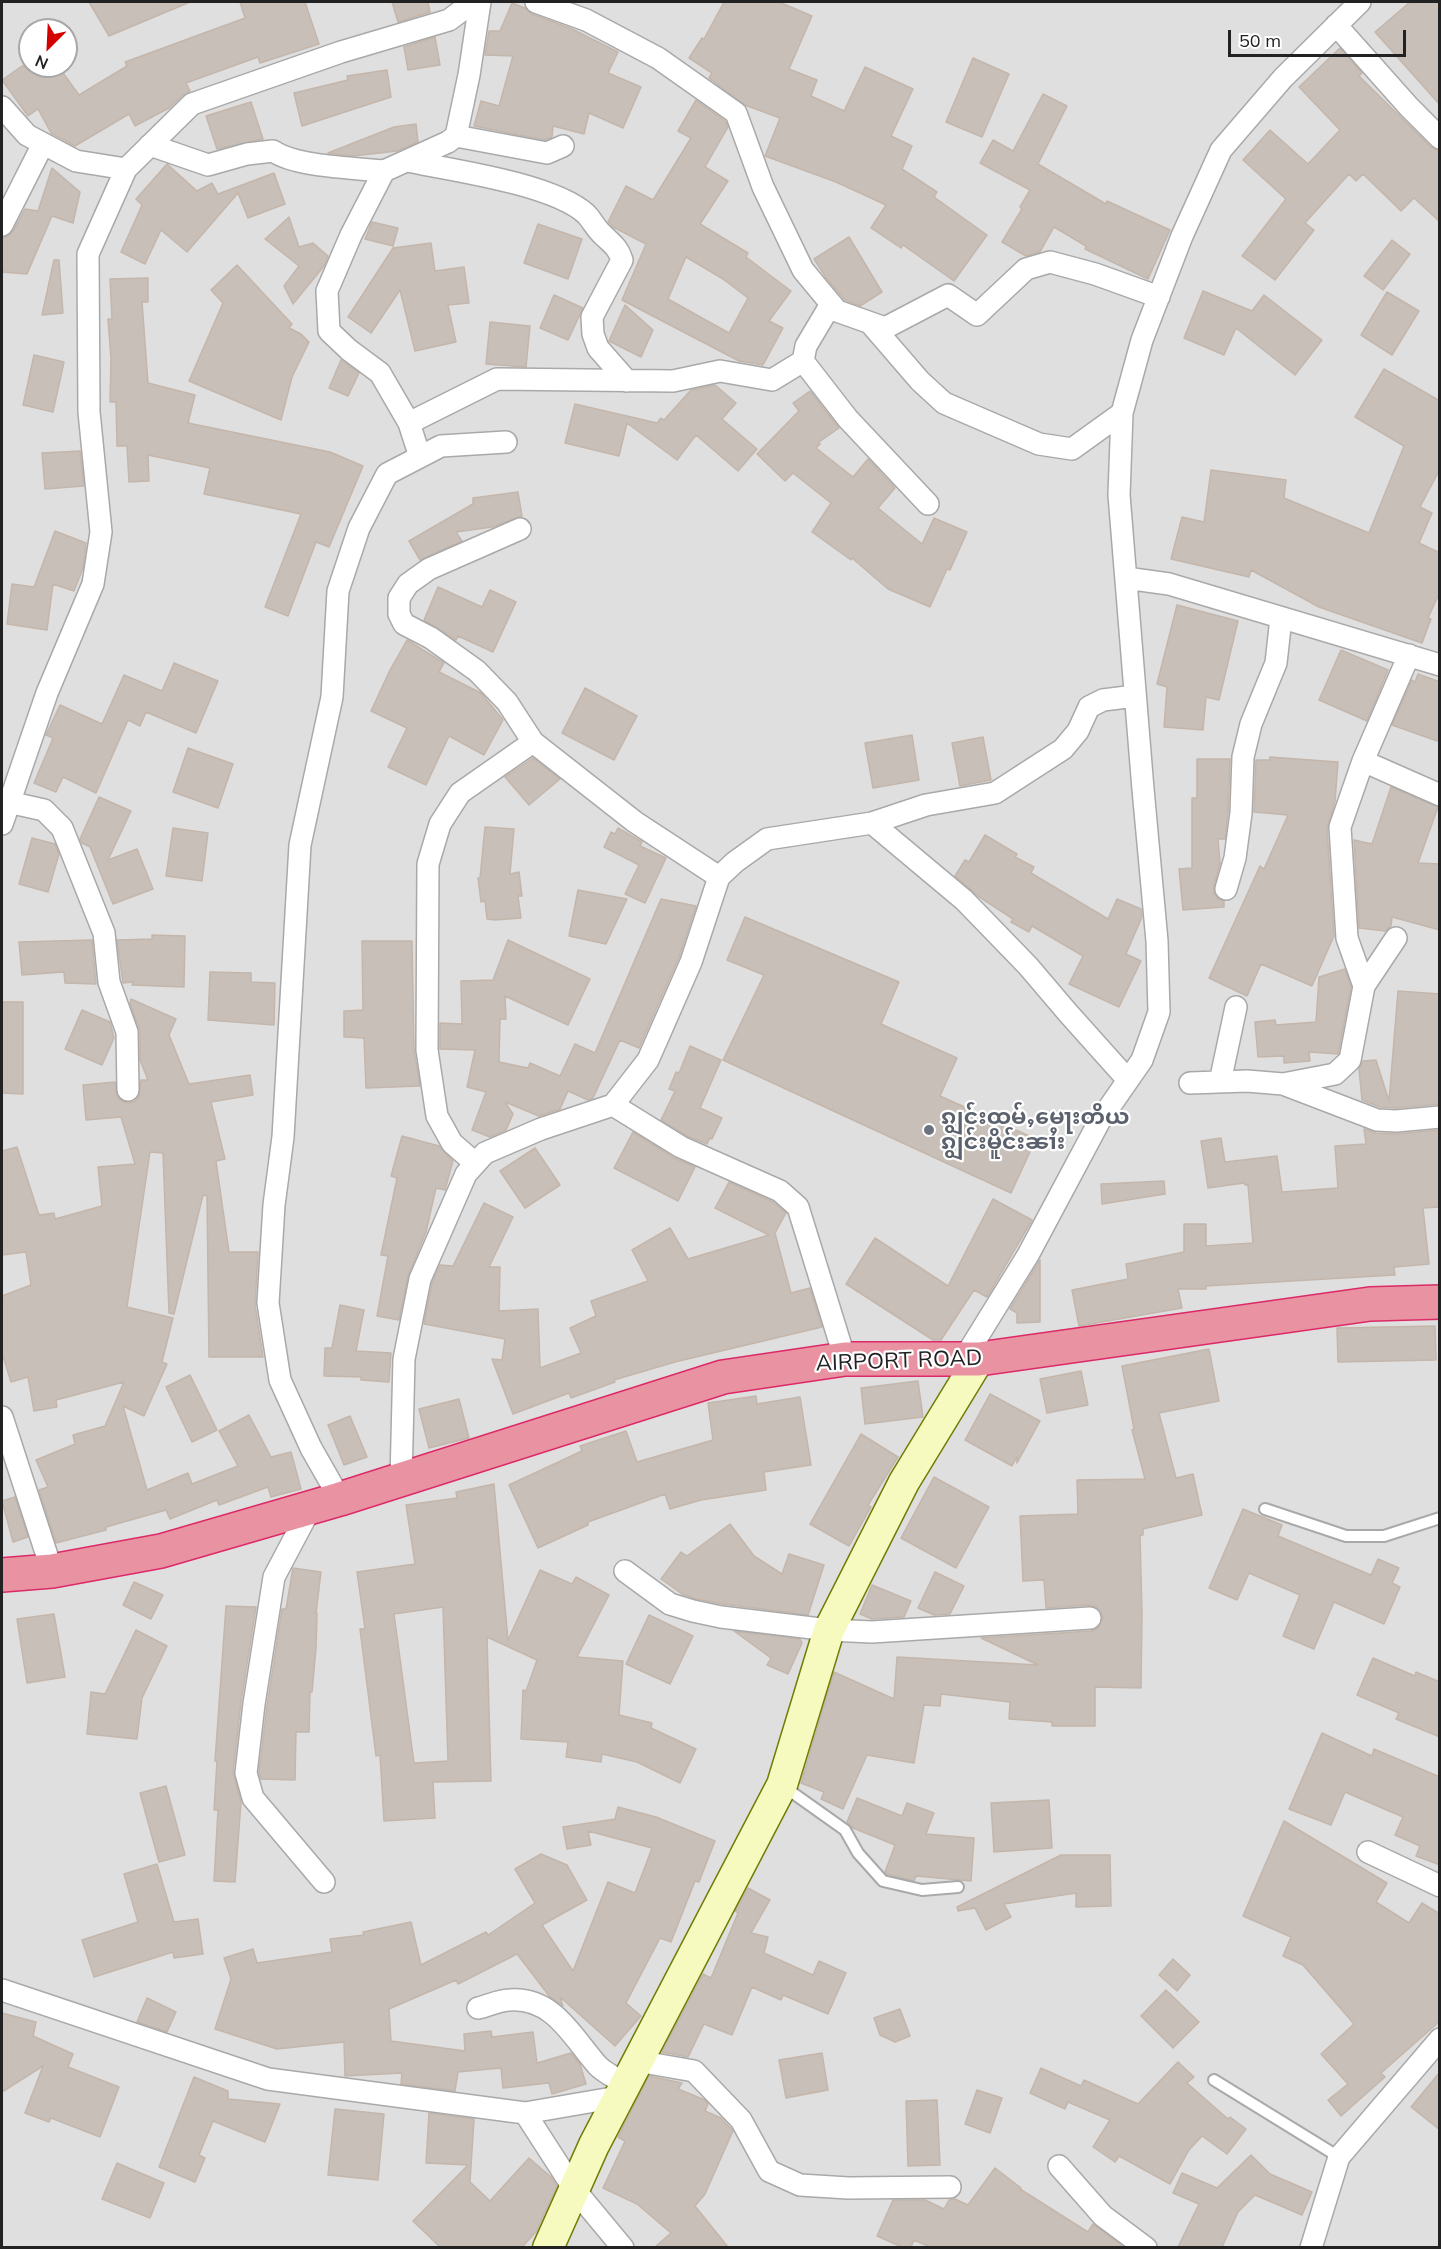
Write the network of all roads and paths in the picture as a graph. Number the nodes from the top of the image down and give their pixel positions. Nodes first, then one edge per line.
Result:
1 (473, 2) edge
2 (480, 2) edge
3 (536, 2) edge
4 (1360, 2) edge
5 (1336, 25) junction
6 (2, 107) edge
7 (456, 136) junction
8 (1440, 138) edge
9 (44, 144) junction
10 (150, 145) junction
11 (563, 146) dead end
12 (407, 161) junction
13 (126, 169) junction
14 (384, 171) junction
15 (2, 225) edge
16 (1159, 297) junction
17 (831, 304) junction
18 (870, 323) junction
19 (803, 360) junction
20 (627, 381) junction
21 (1122, 413) junction
22 (409, 423) junction
23 (506, 442) dead end
24 (420, 457) junction
25 (928, 504) dead end
26 (520, 529) dead end
27 (1126, 579) junction
28 (1281, 618) junction
29 (1409, 655) junction
30 (1440, 664) edge
31 (1135, 696) junction
32 (532, 741) junction
33 (1363, 761) junction
34 (1440, 795) edge
35 (8, 802) junction
36 (872, 823) junction
37 (2, 824) edge
38 (719, 877) junction
39 (1226, 889) dead end
40 (1396, 938) dead end
41 (1364, 986) junction
42 (1236, 1007) dead end
43 (1128, 1080) junction
44 (1220, 1082) junction
45 (1190, 1083) dead end
46 (1282, 1084) junction
47 (128, 1090) dead end
48 (613, 1106) junction
49 (1440, 1117) edge
50 (475, 1163) junction
51 (1440, 1302) edge
52 (972, 1358) junction
53 (845, 1359) junction
54 (2, 1418) edge
55 (401, 1479) junction
56 (325, 1503) junction
57 (1265, 1509) dead end
58 (1440, 1518) edge
59 (52, 1571) junction
60 (625, 1571) dead end
61 (2, 1575) edge
62 (1090, 1618) dead end
63 (829, 1630) junction
64 (782, 1785) junction
65 (1368, 1852) dead end
66 (324, 1882) dead end
67 (1440, 1886) edge
68 (958, 1887) dead end
69 (2, 1990) edge
70 (478, 2008) dead end
71 (1440, 2039) edge
72 (1214, 2080) dead end
73 (627, 2081) junction
74 (525, 2114) junction
75 (1339, 2157) junction
76 (1059, 2166) dead end
77 (950, 2187) dead end
78 (574, 2189) junction
79 (548, 2247) edge
80 (623, 2247) edge
81 (1146, 2247) edge
82 (1311, 2247) edge

1 - 10 street
2 - 7 street
3 - 17 street
4 - 5 street
5 - 8 street
5 - 16 street
6 - 9 street
7 - 11 street
7 - 12 street
9 - 13 street
9 - 15 street
10 - 13 street
10 - 14 street
12 - 14 street
12 - 20 street
13 - 35 street
14 - 22 street
16 - 18 street
16 - 21 street
17 - 18 street
17 - 19 street
18 - 21 street
19 - 20 street
19 - 25 street
20 - 22 street
21 - 27 street
22 - 24 street
23 - 24 street
24 - 56 street
26 - 32 street
27 - 28 street
27 - 31 street
28 - 29 street
28 - 39 street
29 - 30 street
29 - 33 street
31 - 36 street
31 - 43 street
32 - 38 street
32 - 50 street
33 - 34 street
33 - 41 street
35 - 37 street
35 - 47 street
36 - 38 street
36 - 43 street
38 - 48 street
40 - 41 street
41 - 46 street
42 - 44 street
43 - 52 street
44 - 45 street
44 - 46 street
46 - 49 street
48 - 50 street
48 - 53 street
50 - 55 street
51 - 52 highway, AIRPORT ROAD
52 - 53 highway, AIRPORT ROAD
52 - 63 street
53 - 55 highway, AIRPORT ROAD
54 - 59 street
55 - 56 highway, AIRPORT ROAD
56 - 59 highway, AIRPORT ROAD
56 - 66 street
57 - 58 lane
59 - 61 highway, AIRPORT ROAD
60 - 63 street
62 - 63 street
63 - 64 street
64 - 68 lane
64 - 73 street
65 - 67 street
69 - 74 street
70 - 73 street
71 - 75 street
72 - 75 lane
73 - 74 street
73 - 77 street
73 - 78 street
74 - 78 street
75 - 82 street
76 - 81 street
78 - 79 street
78 - 80 street

